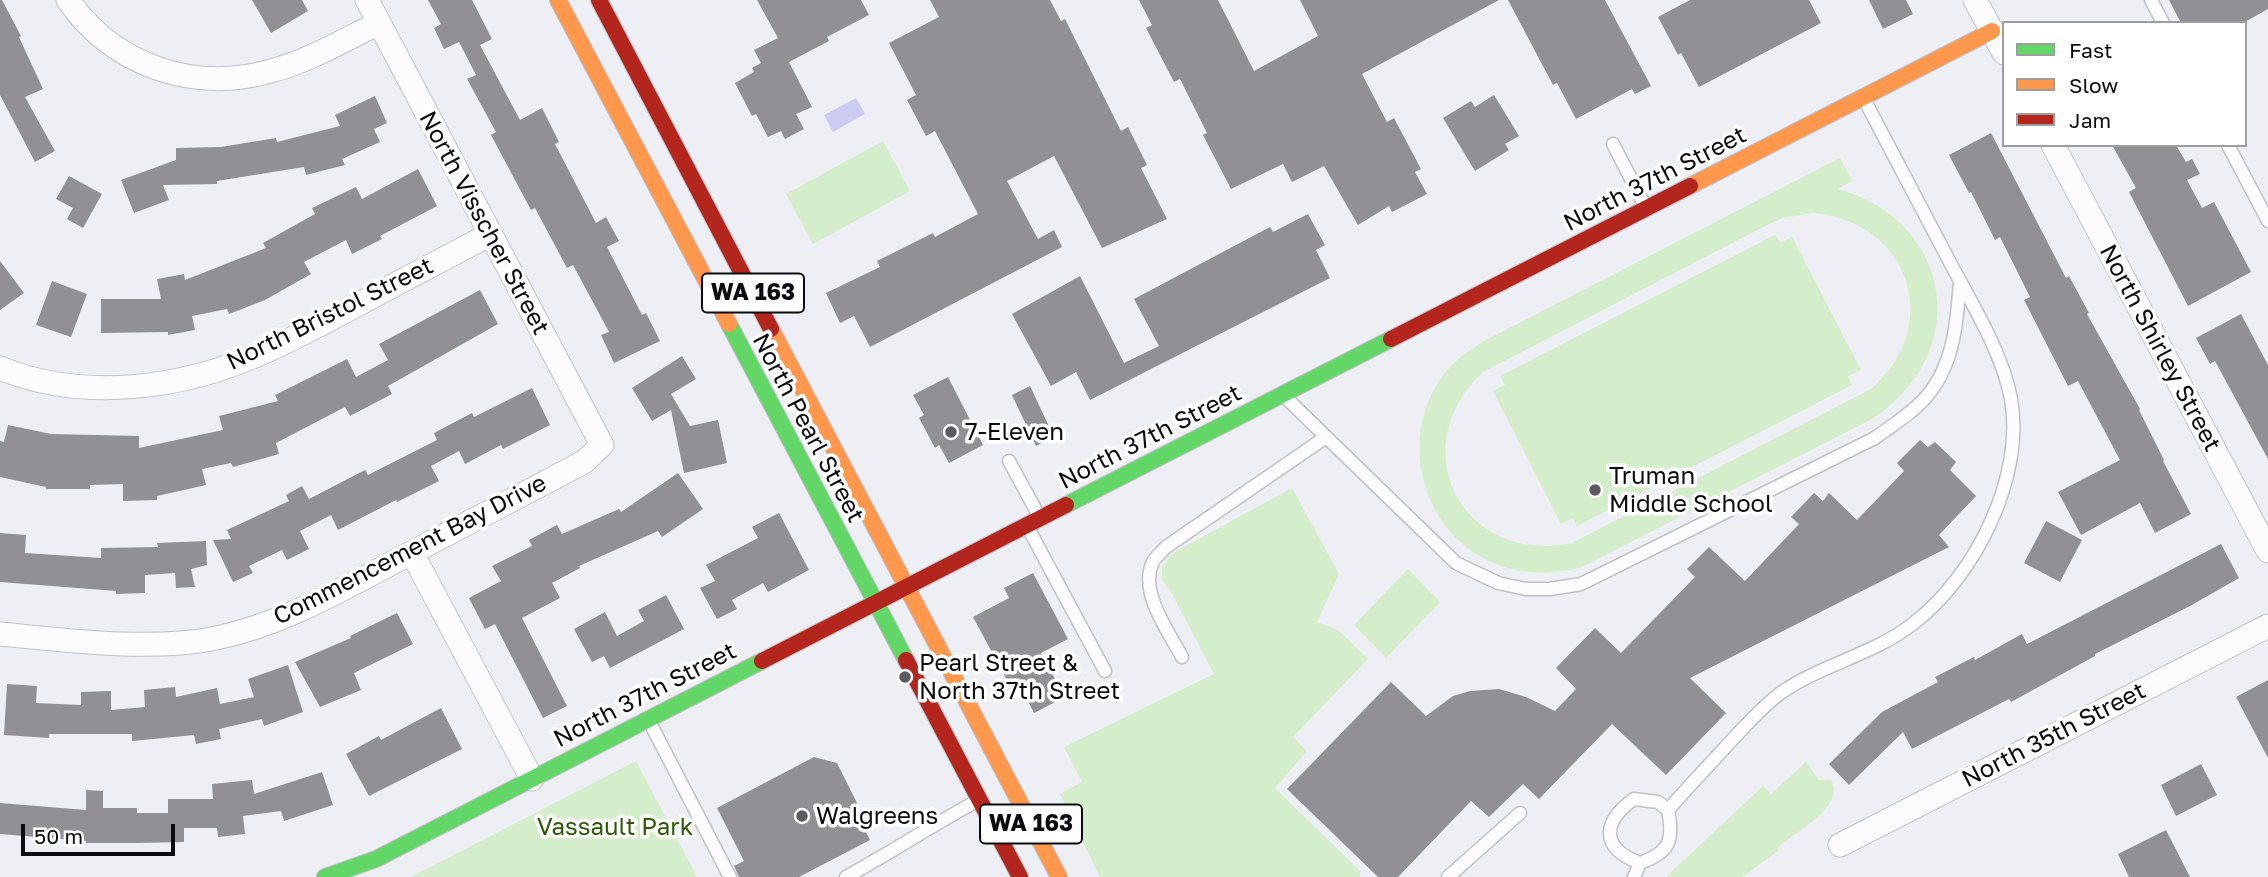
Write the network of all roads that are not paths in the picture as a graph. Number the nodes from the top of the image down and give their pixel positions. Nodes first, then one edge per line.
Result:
1 (68, 0) edge
2 (367, 0) edge
3 (558, 0) edge
4 (599, 0) edge
5 (1976, 0) edge
6 (2151, 0) edge
7 (2162, 21) edge
8 (379, 23) junction
9 (1992, 31) junction
10 (2002, 49) edge
11 (1863, 99) junction
12 (1613, 144) dead end
13 (2054, 147) edge
14 (2229, 147) edge
15 (1646, 209) junction
16 (2268, 221) edge
17 (491, 234) junction
18 (1960, 281) junction
19 (0, 368) edge
20 (1283, 395) junction
21 (1326, 437) junction
22 (601, 445) joint
23 (1009, 461) dead end
24 (1034, 522) junction
25 (2268, 551) edge
26 (412, 553) junction
27 (905, 586) junction
28 (874, 601) junction
29 (2268, 626) edge
30 (0, 634) edge
31 (1182, 657) dead end
32 (1105, 671) dead end
33 (648, 719) junction
34 (532, 779) junction
35 (979, 800) junction
36 (1668, 810) junction
37 (1520, 813) dead end
38 (1840, 845) dead end
39 (1640, 863) junction
40 (325, 877) edge
41 (730, 877) edge
42 (846, 877) edge
43 (1020, 877) edge
44 (1059, 877) edge
45 (1448, 877) edge
46 (1634, 877) edge

1 - 8 street
2 - 8 street, North Visscher Street
3 - 28 main road, North Pearl Street / WA 163
4 - 27 main road, North Pearl Street / WA 163
5 - 9 street
6 - 7 lane
8 - 17 street, North Visscher Street
9 - 10 street
9 - 11 main road, North 37th Street
11 - 15 main road, North 37th Street
11 - 18 lane
12 - 15 lane
13 - 25 street, North Shirley Street
14 - 16 lane
15 - 20 main road, North 37th Street
17 - 19 street, North Bristol Street
17 - 22 street, North Visscher Street
18 - 21 lane
18 - 36 lane
20 - 21 lane
20 - 24 main road, North 37th Street
21 - 31 lane
22 - 26 street, Commencement Bay Drive
23 - 24 lane
24 - 27 main road, North 37th Street
24 - 32 lane
26 - 30 street, Commencement Bay Drive
26 - 34 street
27 - 28 main road, North 37th Street
27 - 44 main road, North Pearl Street / WA 163
28 - 33 main road, North 37th Street
28 - 35 main road, North Pearl Street / WA 163
29 - 38 street, North 35th Street
33 - 34 main road, North 37th Street
33 - 41 lane
34 - 40 main road, North 37th Street
35 - 42 lane
35 - 43 main road, North Pearl Street / WA 163
36 - 39 lane
36 - 39 lane
37 - 45 lane
39 - 46 lane

